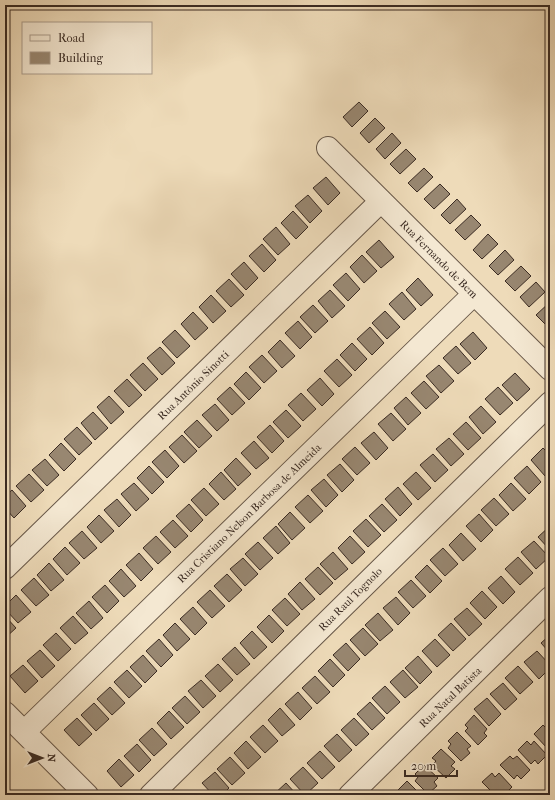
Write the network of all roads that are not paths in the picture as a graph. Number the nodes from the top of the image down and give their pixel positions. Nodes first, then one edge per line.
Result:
1 (328, 148) dead end
2 (380, 202) junction
3 (474, 294) junction
4 (550, 369) edge
5 (550, 403) edge
6 (5, 568) edge
7 (550, 598) edge
8 (5, 713) edge
9 (24, 732) junction
10 (87, 795) edge
11 (151, 795) edge
12 (350, 795) edge

1 - 2 street, Rua Fernando de Bem
2 - 3 street, Rua Fernando de Bem
2 - 6 street, Rua Antônio Sinotti
3 - 4 street, Rua Fernando de Bem
3 - 9 street, Rua Cristiano Nelson Barbosa de Almeida
5 - 11 street, Rua Raul Tognolo
7 - 12 street, Rua Natal Batista
8 - 9 street
9 - 10 street

